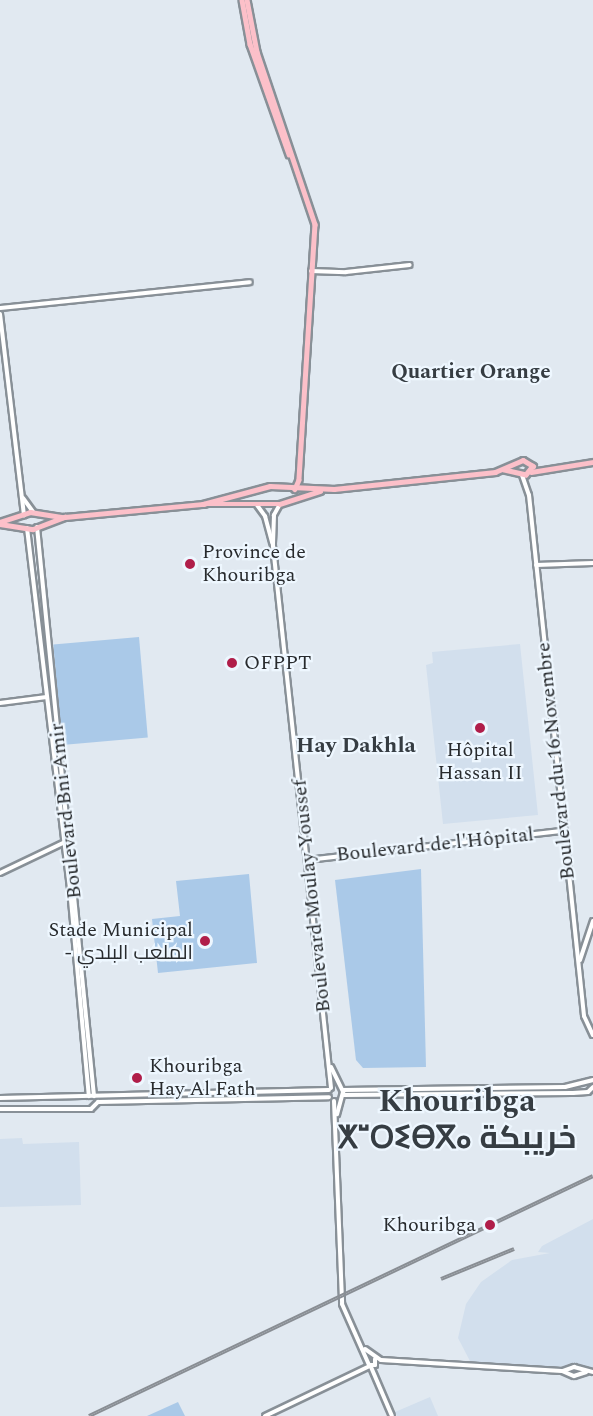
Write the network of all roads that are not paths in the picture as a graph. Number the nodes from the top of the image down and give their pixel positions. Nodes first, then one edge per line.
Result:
1 (242, 0) edge
2 (247, 0) edge
3 (315, 224) junction
4 (410, 265) dead end
5 (311, 271) junction
6 (250, 282) dead end
7 (0, 308) edge
8 (0, 314) edge
9 (593, 462) edge
10 (531, 463) junction
11 (518, 465) junction
12 (546, 466) junction
13 (504, 470) junction
14 (530, 473) junction
15 (521, 474) junction
16 (298, 476) junction
17 (288, 485) junction
18 (527, 486) junction
19 (295, 489) junction
20 (334, 489) junction
21 (246, 492) junction
22 (21, 495) junction
23 (295, 498) junction
24 (248, 503) junction
25 (203, 504) junction
26 (280, 504) junction
27 (256, 505) junction
28 (34, 513) junction
29 (23, 516) junction
30 (65, 517) junction
31 (0, 523) edge
32 (37, 526) junction
33 (26, 527) junction
34 (273, 546) junction
35 (593, 563) edge
36 (536, 566) junction
37 (47, 698) junction
38 (0, 703) edge
39 (563, 831) junction
40 (66, 842) junction
41 (308, 860) junction
42 (0, 873) edge
43 (593, 921) edge
44 (575, 931) junction
45 (587, 934) junction
46 (576, 944) junction
47 (584, 944) junction
48 (579, 966) junction
49 (593, 1035) edge
50 (331, 1067) junction
51 (583, 1083) junction
52 (593, 1085) edge
53 (330, 1089) junction
54 (584, 1090) junction
55 (341, 1093) junction
56 (93, 1097) junction
57 (329, 1097) junction
58 (0, 1098) edge
59 (334, 1101) junction
60 (87, 1107) junction
61 (0, 1109) edge
62 (336, 1118) junction
63 (361, 1344) junction
64 (374, 1358) junction
65 (388, 1361) junction
66 (372, 1365) junction
67 (593, 1372) edge
68 (265, 1416) edge
69 (392, 1416) edge

1 - 3 main road
2 - 3 main road
3 - 5 main road
4 - 5 main road
5 - 16 main road
6 - 7 main road
8 - 22 main road
9 - 12 main road
10 - 11 main road
10 - 12 main road
10 - 14 main road
11 - 13 main road
11 - 15 main road
12 - 14 main road
13 - 15 main road
13 - 20 main road
14 - 15 main road
14 - 18 main road, Boulevard du 16 Novembre
15 - 18 main road, Boulevard du 16 Novembre
16 - 17 main road
16 - 19 main road
17 - 19 main road
17 - 21 main road
18 - 36 main road, Boulevard du 16 Novembre
19 - 20 main road
19 - 23 main road
20 - 23 main road
21 - 24 main road
21 - 25 main road
22 - 28 main road
22 - 29 main road
23 - 26 main road
24 - 25 main road
24 - 27 main road
25 - 30 main road
26 - 27 main road
26 - 34 main road
27 - 34 main road
28 - 29 main road
28 - 30 main road
28 - 32 main road
29 - 31 main road
29 - 33 main road
30 - 32 main road
31 - 33 main road
32 - 33 main road
32 - 40 main road, Boulevard Bni Amir
33 - 37 main road, Boulevard Bni Amir
34 - 41 main road, Boulevard Moulay Youssef
35 - 36 main road
36 - 39 main road, Boulevard du 16 Novembre
37 - 38 main road
37 - 40 main road, Boulevard Bni Amir
39 - 41 main road, Boulevard de l'Hôpital
39 - 44 main road, Boulevard du 16 Novembre
40 - 42 main road
40 - 56 main road, Boulevard Bni Amir
41 - 50 main road, Boulevard Moulay Youssef
43 - 45 main road
44 - 45 main road
44 - 46 main road, Boulevard du 16 Novembre
45 - 46 main road
45 - 47 main road
46 - 47 main road
46 - 48 main road, Boulevard du 16 Novembre
47 - 48 main road
48 - 49 main road, Boulevard du 16 Novembre
50 - 53 main road, Boulevard Moulay Youssef
50 - 55 main road, Boulevard Moulay Youssef
51 - 52 main road
51 - 54 main road
51 - 55 main road
52 - 54 main road
53 - 55 main road
53 - 56 main road
53 - 57 main road, Boulevard Moulay Youssef
54 - 55 main road
55 - 59 main road
55 - 62 main road
56 - 57 main road
56 - 58 main road
56 - 60 main road, Boulevard Bni Amir
56 - 60 main road
57 - 59 main road
59 - 62 main road
60 - 61 main road
62 - 63 main road
63 - 64 main road
63 - 66 main road
64 - 65 main road
64 - 66 main road
64 - 66 main road
65 - 66 main road
65 - 67 main road
66 - 68 main road
66 - 69 main road

